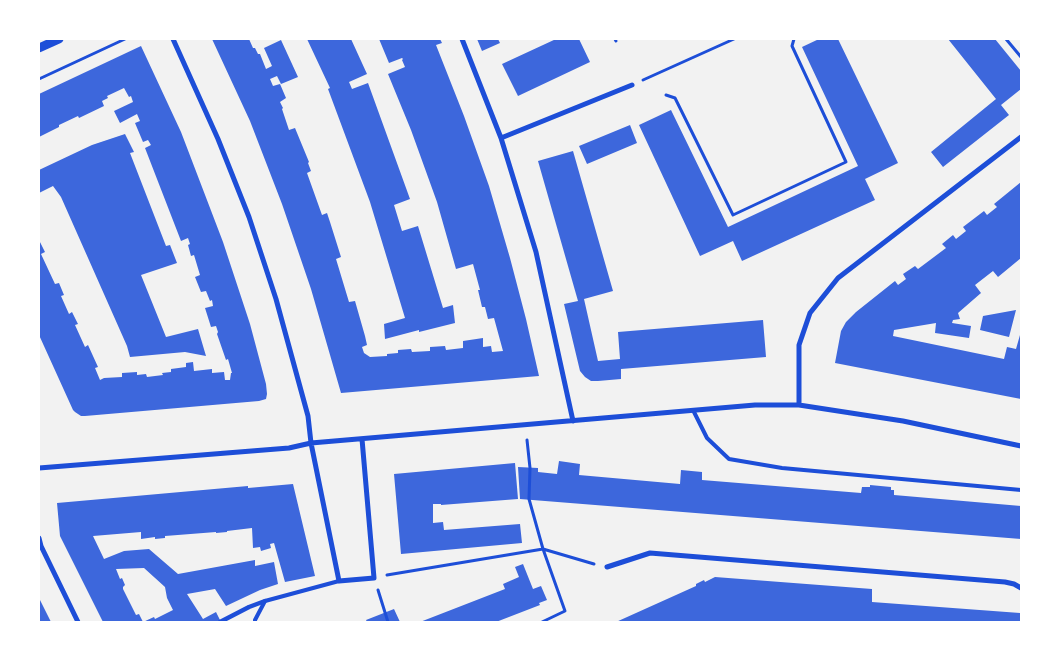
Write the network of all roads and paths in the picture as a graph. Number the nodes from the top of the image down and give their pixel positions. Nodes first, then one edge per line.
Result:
1 (59, 39) edge
2 (124, 39) edge
3 (173, 39) edge
4 (462, 39) edge
5 (734, 39) edge
6 (794, 39) edge
7 (1006, 39) edge
8 (39, 48) edge
9 (1021, 57) edge
10 (658, 74) dead end
11 (39, 79) edge
12 (632, 85) dead end
13 (666, 94) dead end
14 (1021, 137) edge
15 (501, 138) junction
16 (799, 404) junction
17 (693, 410) junction
18 (572, 421) junction
19 (362, 439) junction
20 (527, 440) dead end
21 (311, 443) junction
22 (1021, 446) edge
23 (39, 468) edge
24 (1021, 490) edge
25 (39, 538) edge
26 (543, 549) junction
27 (607, 567) joint
28 (374, 578) junction
29 (339, 581) junction
30 (1021, 588) edge
31 (266, 601) junction
32 (78, 622) edge
33 (220, 622) edge
34 (255, 622) edge
35 (388, 622) edge
36 (542, 622) edge

1 - 8 street
2 - 11 path
3 - 21 street
4 - 15 street
5 - 10 path
6 - 13 path
7 - 9 path
12 - 15 street
14 - 16 street
15 - 18 street
16 - 17 street
16 - 22 street
17 - 18 street
17 - 24 lane
18 - 19 street
19 - 21 street
19 - 28 street
20 - 26 path
21 - 23 street
21 - 29 street
25 - 32 street
26 - 27 path
26 - 28 path
26 - 36 path
27 - 30 street
28 - 29 street
28 - 35 path
29 - 31 lane
31 - 33 street
31 - 34 lane

